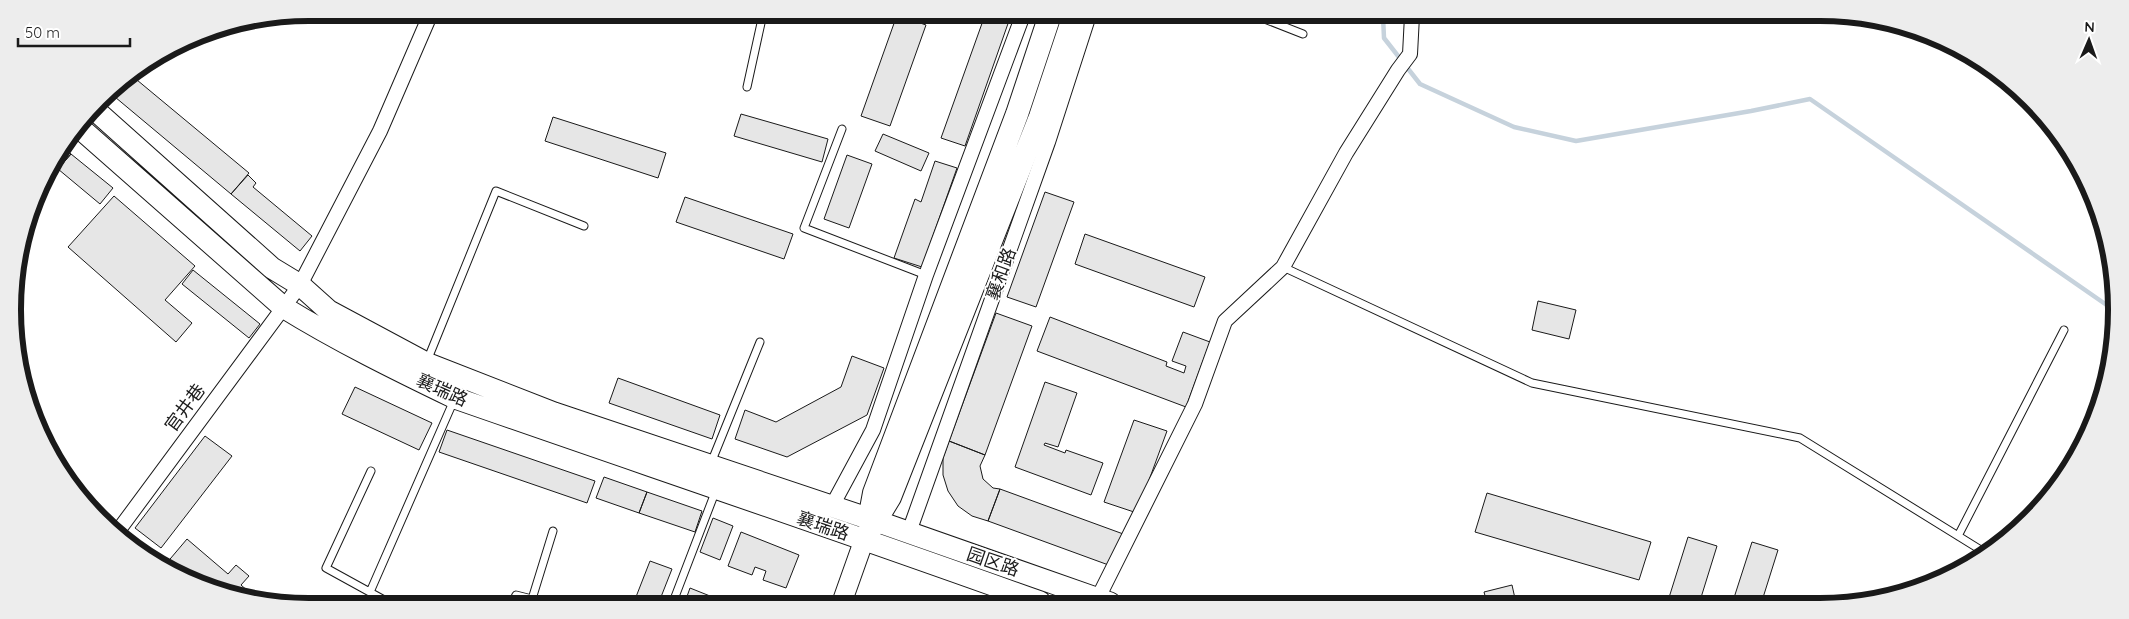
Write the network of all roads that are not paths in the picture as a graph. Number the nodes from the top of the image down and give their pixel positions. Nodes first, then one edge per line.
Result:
1 (428, 21) edge
2 (761, 21) edge
3 (1021, 21) edge
4 (1048, 21) edge
5 (1072, 21) edge
6 (1087, 21) edge
7 (1270, 21) edge
8 (1412, 21) edge
9 (1303, 34) dead end
10 (747, 87) dead end
11 (99, 113) edge
12 (842, 129) dead end
13 (83, 131) edge
14 (584, 226) dead end
15 (1283, 267) junction
16 (926, 275) junction
17 (300, 286) junction
18 (283, 308) junction
19 (2064, 330) dead end
20 (760, 342) dead end
21 (426, 363) junction
22 (455, 398) junction
23 (709, 466) junction
24 (371, 471) dead end
25 (716, 489) junction
26 (832, 506) junction
27 (876, 521) junction
28 (121, 527) edge
29 (552, 531) dead end
30 (909, 532) junction
31 (1958, 536) junction
32 (864, 540) junction
33 (1980, 549) edge
34 (370, 592) junction
35 (381, 598) edge
36 (514, 598) edge
37 (528, 598) edge
38 (532, 598) edge
39 (675, 598) edge
40 (843, 598) edge
41 (1029, 598) edge
42 (1098, 598) edge
43 (1105, 598) edge

1 - 17 street, 官井巷
2 - 10 lane
3 - 16 street
4 - 32 highway
5 - 27 highway
6 - 30 street, 襄和路
7 - 9 lane
8 - 15 street
11 - 17 main road, 襄瑞路
12 - 16 lane
13 - 18 main road, 襄瑞路
14 - 21 lane
15 - 31 lane
15 - 43 street
16 - 26 street
17 - 18 street, 官井巷
17 - 21 main road, 襄瑞路
18 - 22 main road, 襄瑞路
18 - 28 street, 官井巷
19 - 31 lane
20 - 23 lane
21 - 23 main road, 襄瑞路
22 - 25 main road, 襄瑞路
22 - 34 lane
23 - 26 main road, 襄瑞路
24 - 34 lane
25 - 32 main road, 襄瑞路
25 - 39 lane
26 - 27 main road, 襄瑞路
27 - 30 main road, 园区路
27 - 32 highway
29 - 38 lane
30 - 42 main road, 园区路
31 - 33 lane
32 - 40 main road
32 - 41 main road, 园区路
34 - 35 lane
36 - 37 lane

